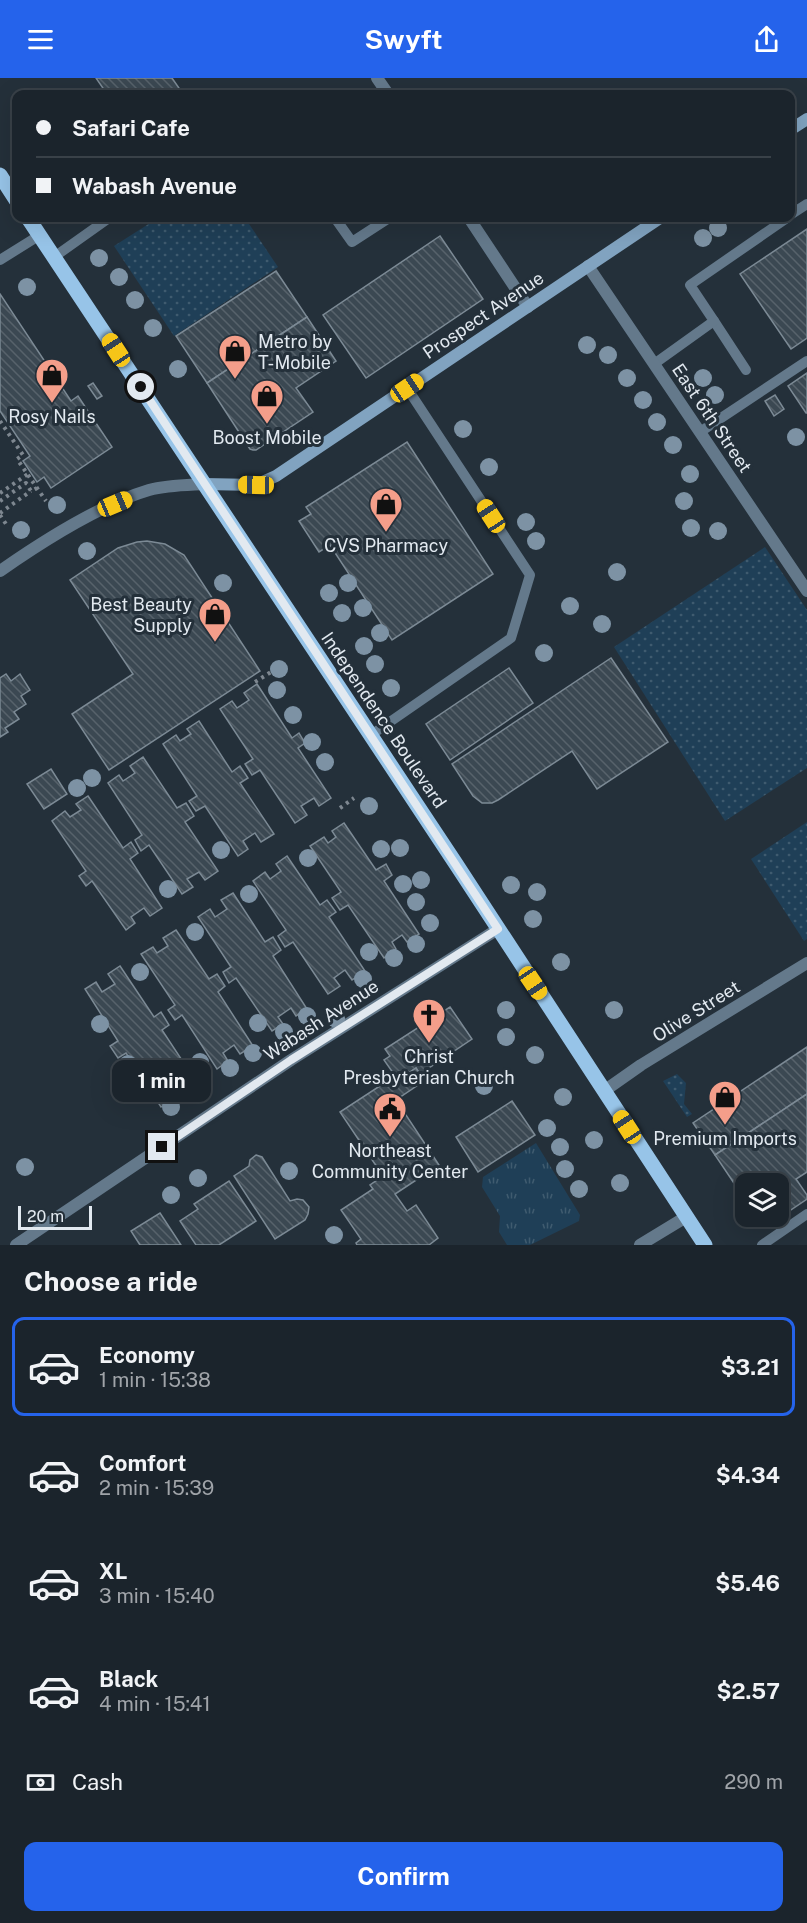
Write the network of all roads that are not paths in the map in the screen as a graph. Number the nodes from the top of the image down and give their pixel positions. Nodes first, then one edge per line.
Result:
1 (0, 175) edge
2 (12, 194) edge
3 (31, 222) edge
4 (104, 222) edge
5 (338, 222) edge
6 (383, 222) edge
7 (472, 222) edge
8 (654, 222) edge
9 (780, 222) edge
10 (40, 235) junction
11 (54, 257) junction
12 (0, 260) edge
13 (588, 266) junction
14 (528, 307) junction
15 (714, 321) junction
16 (807, 361) edge
17 (654, 364) junction
18 (747, 370) dead end
19 (407, 388) junction
20 (700, 432) junction
21 (204, 484) junction
22 (0, 571) edge
23 (807, 591) edge
24 (371, 735) junction
25 (498, 929) junction
26 (807, 963) edge
27 (604, 1091) junction
28 (807, 1214) edge
29 (687, 1216) junction
30 (16, 1245) edge
31 (640, 1245) edge
32 (705, 1245) edge
33 (762, 1245) edge

1 - 2 main road
3 - 10 main road, Independence Boulevard
4 - 11 lane
5 - 6 lane
7 - 14 street
8 - 13 main road, Prospect Avenue
9 - 15 lane
10 - 11 main road, Independence Boulevard
10 - 12 lane
11 - 21 main road, Independence Boulevard
13 - 14 main road, Prospect Avenue
13 - 17 street, East 6th Street
14 - 19 main road, Prospect Avenue
15 - 17 lane
15 - 18 lane
16 - 20 lane
17 - 20 street, East 6th Street
19 - 21 main road, Prospect Avenue
19 - 24 lane
20 - 23 street, East 6th Street
21 - 22 street, Prospect Avenue
21 - 24 main road, Independence Boulevard
24 - 25 main road, Independence Boulevard
25 - 27 main road, Independence Boulevard
25 - 30 street, Wabash Avenue
26 - 27 street, Olive Street
27 - 29 main road, Independence Boulevard
28 - 33 lane
29 - 31 street
29 - 32 main road, Independence Boulevard

